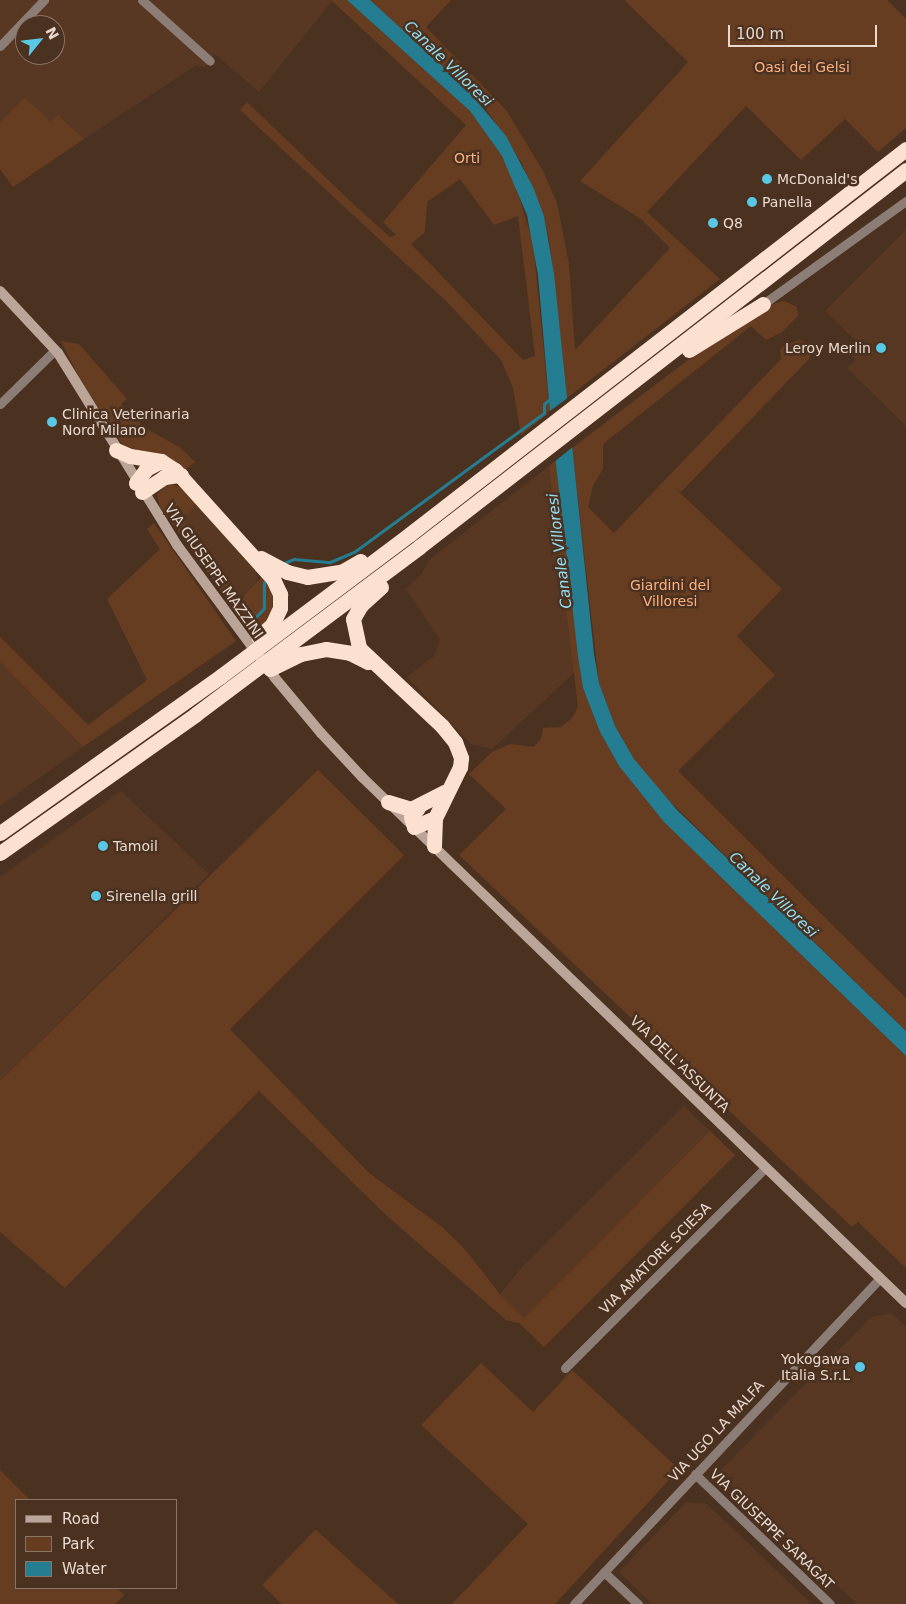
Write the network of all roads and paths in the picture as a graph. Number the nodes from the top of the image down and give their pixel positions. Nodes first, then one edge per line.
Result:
1 (44, 0) edge
2 (142, 0) edge
3 (0, 46) edge
4 (210, 61) dead end
5 (906, 149) edge
6 (906, 170) edge
7 (906, 201) edge
8 (0, 291) edge
9 (763, 304) joint
10 (55, 350) junction
11 (0, 404) edge
12 (580, 424) junction
13 (116, 450) junction
14 (161, 461) junction
15 (181, 475) junction
16 (139, 488) junction
17 (410, 534) junction
18 (419, 547) junction
19 (251, 552) junction
20 (377, 668) junction
21 (221, 676) junction
22 (196, 714) junction
23 (445, 792) junction
24 (388, 802) junction
25 (418, 808) junction
26 (435, 818) junction
27 (414, 827) junction
28 (0, 833) edge
29 (434, 846) junction
30 (0, 853) edge
31 (766, 1167) junction
32 (880, 1278) junction
33 (906, 1303) edge
34 (565, 1368) dead end
35 (695, 1474) junction
36 (604, 1572) junction
37 (574, 1604) edge
38 (638, 1604) edge
39 (830, 1604) edge

1 - 3 street
2 - 4 street
5 - 17 highway
6 - 12 highway
7 - 9 street
8 - 10 street, VIA GIUSEPPE MAZZINI
9 - 12 highway
10 - 11 street
10 - 13 street, VIA GIUSEPPE MAZZINI
12 - 18 highway
13 - 14 highway
13 - 16 street, VIA GIUSEPPE MAZZINI
14 - 15 highway
14 - 16 highway
15 - 16 highway
15 - 19 highway
16 - 24 street, VIA GIUSEPPE MAZZINI
17 - 19 highway
17 - 21 highway
18 - 20 highway
18 - 22 highway
19 - 21 highway
20 - 22 highway
20 - 23 highway
21 - 28 highway
22 - 30 highway
23 - 25 highway
23 - 26 highway
24 - 25 highway
24 - 27 street, VIA GIUSEPPE MAZZINI
25 - 27 highway
26 - 27 highway
26 - 29 highway
27 - 29 street, VIA GIUSEPPE MAZZINI
29 - 31 street, VIA DELL'ASSUNTA
31 - 32 street, VIA DELL'ASSUNTA
31 - 34 street, VIA AMATORE SCIESA
32 - 33 street, VIA DELL'ASSUNTA
32 - 35 street, VIA UGO LA MALFA
35 - 36 street, VIA UGO LA MALFA
35 - 39 street, VIA GIUSEPPE SARAGAT
36 - 37 street, VIA UGO LA MALFA
36 - 38 street

